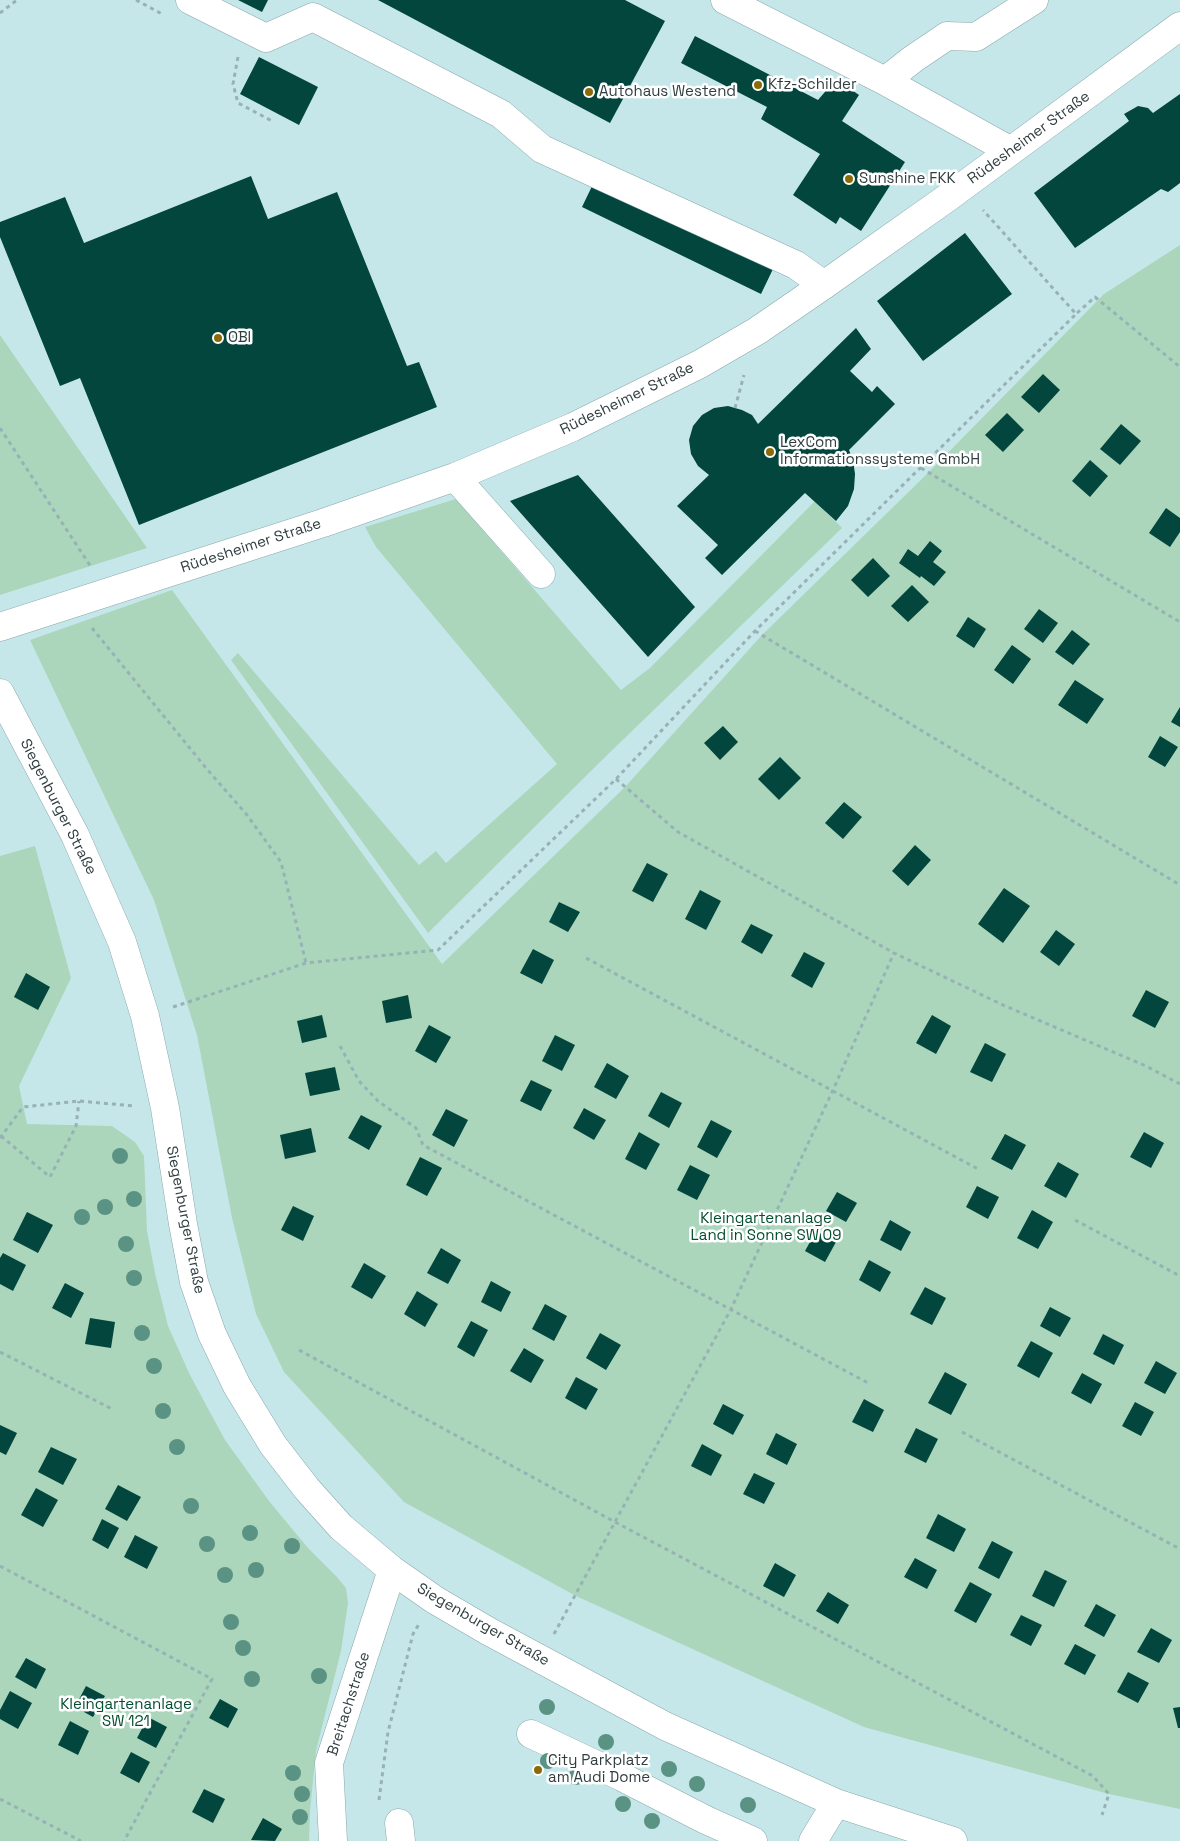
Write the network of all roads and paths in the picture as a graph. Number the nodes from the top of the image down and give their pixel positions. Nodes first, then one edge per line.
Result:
1 (17, 0) edge
2 (136, 0) edge
3 (725, 0) edge
4 (1034, 0) edge
5 (754, 6) edge
6 (180, 9) edge
7 (0, 13) edge
8 (1180, 26) edge
9 (239, 55) dead end
10 (885, 81) junction
11 (272, 121) dead end
12 (1011, 151) junction
13 (962, 187) junction
14 (824, 286) junction
15 (1076, 314) junction
16 (1180, 367) edge
17 (0, 428) edge
18 (921, 468) junction
19 (455, 477) junction
20 (541, 574) dead end
21 (108, 592) junction
22 (72, 604) junction
23 (1180, 622) edge
24 (0, 626) edge
25 (755, 631) junction
26 (0, 693) edge
27 (616, 778) junction
28 (1180, 886) edge
29 (894, 952) junction
30 (586, 958) dead end
31 (306, 963) junction
32 (145, 1016) junction
33 (340, 1046) dead end
34 (1180, 1084) edge
35 (833, 1090) junction
36 (79, 1101) junction
37 (165, 1108) junction
38 (0, 1137) edge
39 (978, 1169) dead end
40 (1075, 1220) dead end
41 (1180, 1276) edge
42 (731, 1309) junction
43 (299, 1350) dead end
44 (0, 1352) edge
45 (870, 1384) dead end
46 (112, 1409) dead end
47 (962, 1432) dead end
48 (615, 1522) junction
49 (1180, 1549) edge
50 (0, 1566) edge
51 (392, 1570) junction
52 (434, 1600) junction
53 (540, 1659) junction
54 (531, 1734) dead end
55 (0, 1799) edge
56 (836, 1803) junction
57 (1102, 1815) dead end
58 (392, 1824) edge
59 (81, 1841) edge
60 (124, 1841) edge
61 (333, 1841) edge
62 (753, 1841) edge
63 (813, 1841) edge
64 (953, 1841) edge

1 - 7 path
2 - 6 path
3 - 5 street
4 - 10 street
5 - 10 street
6 - 14 street
8 - 12 street, Rüdesheimer Straße
9 - 11 path
10 - 12 street
12 - 13 street, Rüdesheimer Straße
13 - 14 street, Rüdesheimer Straße
13 - 15 path
14 - 19 street, Rüdesheimer Straße
15 - 16 path
15 - 18 path
17 - 21 path
18 - 23 path
18 - 25 path
19 - 20 street
19 - 21 street, Rüdesheimer Straße
21 - 22 street, Rüdesheimer Straße
22 - 24 street, Rüdesheimer Straße
22 - 31 path
25 - 27 path
25 - 28 path
26 - 32 street, Siegenburger Straße
27 - 29 path
27 - 31 path
29 - 34 path
29 - 35 path
30 - 35 path
31 - 32 path
32 - 37 street, Siegenburger Straße
33 - 42 path
35 - 39 path
35 - 42 path
36 - 37 path
36 - 38 path
36 - 38 path
37 - 51 street, Siegenburger Straße
40 - 41 path
42 - 45 path
42 - 48 path
43 - 48 path
44 - 46 path
47 - 49 path
48 - 53 path
48 - 57 path
50 - 60 path
51 - 52 street, Siegenburger Straße
51 - 61 street, Breitachstraße
52 - 53 street, Siegenburger Straße
52 - 58 path
53 - 56 street, Siegenburger Straße
54 - 62 street
55 - 59 path
56 - 63 street
56 - 64 street, Siegenburger Straße

